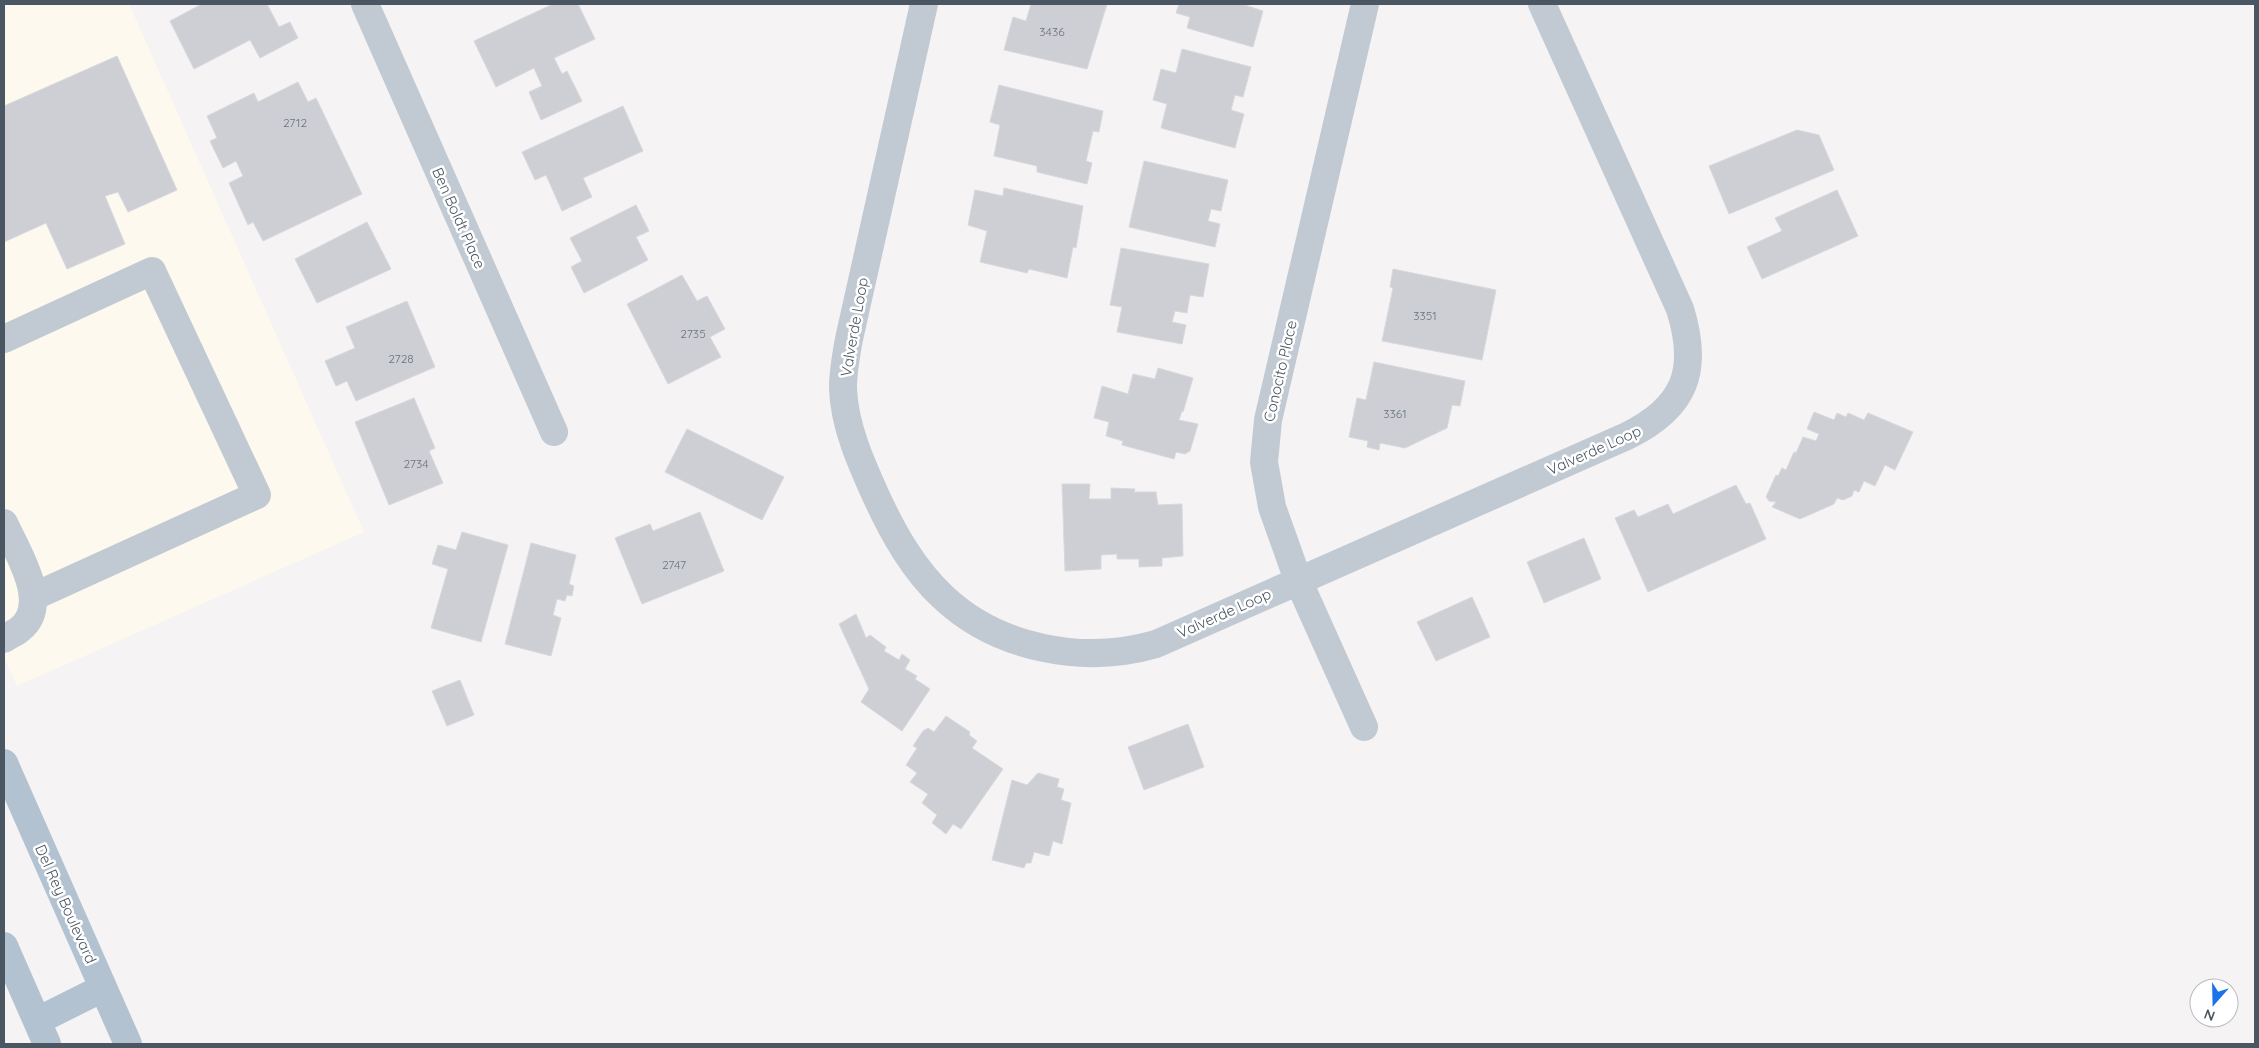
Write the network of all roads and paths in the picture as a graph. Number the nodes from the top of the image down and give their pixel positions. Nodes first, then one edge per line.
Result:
1 (365, 4) edge
2 (924, 4) edge
3 (1365, 4) edge
4 (1542, 4) edge
5 (4, 339) edge
6 (554, 432) dead end
7 (4, 523) edge
8 (1298, 580) junction
9 (35, 596) junction
10 (4, 639) edge
11 (1364, 727) dead end
12 (4, 763) edge
13 (4, 946) edge
14 (103, 988) junction
15 (42, 1033) edge
16 (128, 1044) edge

1 - 6 street, Ben Boldt Place
2 - 8 street, Valverde Loop
3 - 8 street, Conocito Place
4 - 8 street, Valverde Loop
5 - 9 street
7 - 9 street
8 - 11 street, Conocito Place
9 - 10 street
12 - 14 main road, Del Rey Boulevard
13 - 15 main road
14 - 15 main road
14 - 16 main road, Del Rey Boulevard

